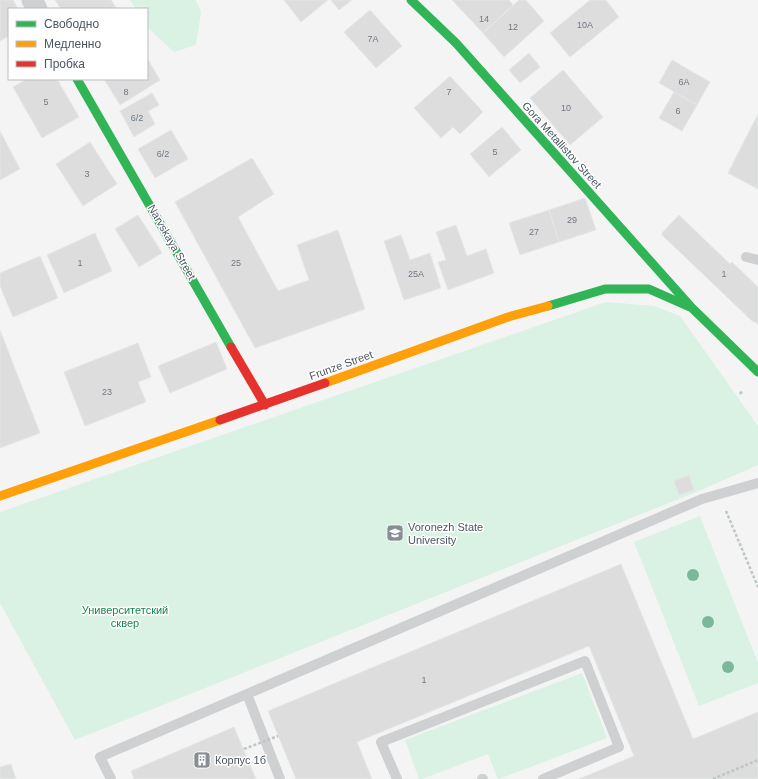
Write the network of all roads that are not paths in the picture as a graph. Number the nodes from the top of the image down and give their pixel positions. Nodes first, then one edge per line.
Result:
1 (412, 0) edge
2 (79, 80) edge
3 (746, 257) dead end
4 (758, 260) edge
5 (692, 308) junction
6 (758, 372) edge
7 (265, 405) junction
8 (758, 483) edge
9 (0, 496) edge
10 (247, 694) junction
11 (111, 779) edge
12 (280, 779) edge
13 (397, 779) edge
14 (543, 779) edge

1 - 5 street, Gora Metallistov Street
2 - 7 street, Narvskaya Street
3 - 4 lane
5 - 6 street, Gora Metallistov Street
5 - 7 street, Frunze Street
7 - 9 street, Frunze Street
8 - 10 lane
10 - 11 lane
10 - 12 lane
13 - 14 lane

